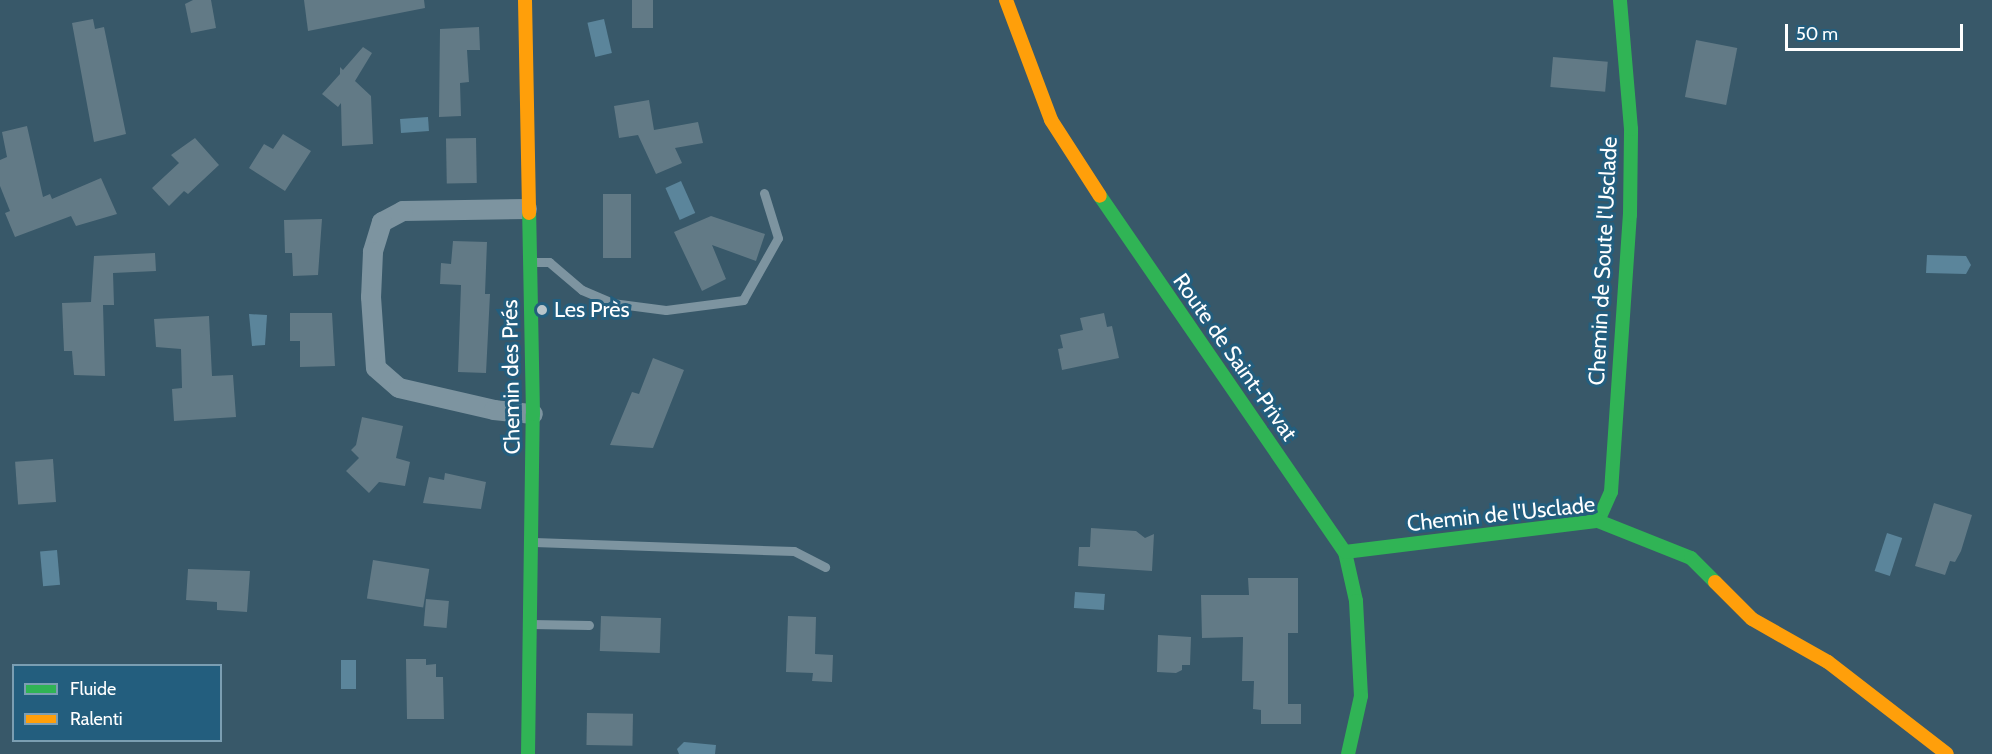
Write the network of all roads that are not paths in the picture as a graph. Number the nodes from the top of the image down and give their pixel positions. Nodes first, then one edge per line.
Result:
1 (525, 0) edge
2 (1006, 0) edge
3 (1620, 0) edge
4 (764, 193) dead end
5 (527, 209) junction
6 (530, 261) junction
7 (533, 414) junction
8 (1598, 521) junction
9 (533, 542) junction
10 (1345, 552) junction
11 (825, 567) dead end
12 (531, 624) junction
13 (589, 625) dead end
14 (528, 754) edge
15 (1348, 754) edge
16 (1947, 754) edge

1 - 5 street, Chemin des Prés
2 - 10 street, Route de Saint-Privat
3 - 8 street, Chemin de Soute l'Usclade
4 - 6 lane
5 - 6 street, Chemin des Prés
5 - 7 street
6 - 7 street, Chemin des Prés
7 - 9 street, Chemin des Prés
8 - 10 street, Chemin de l'Usclade
8 - 16 street, Chemin de l'Usclade
9 - 11 lane
9 - 12 street, Chemin des Prés
10 - 15 street, Route de Saint-Privat
12 - 13 lane
12 - 14 street, Chemin des Prés

